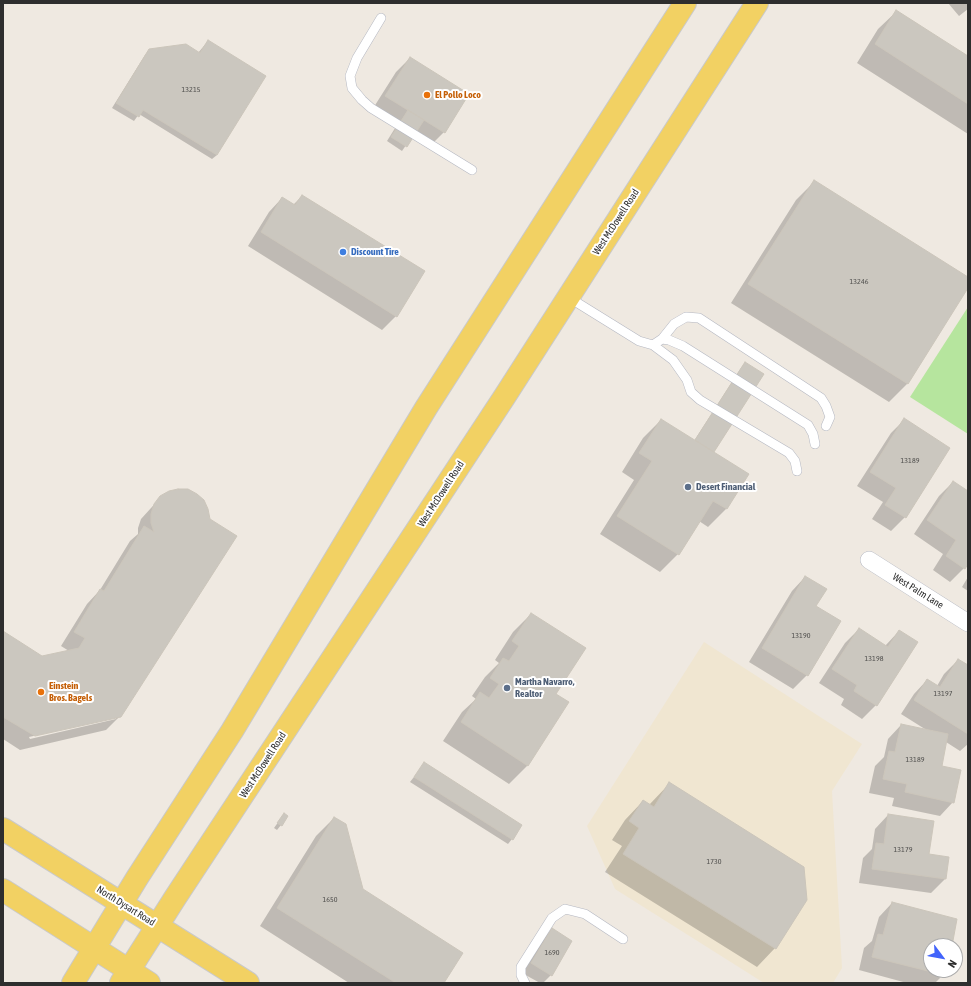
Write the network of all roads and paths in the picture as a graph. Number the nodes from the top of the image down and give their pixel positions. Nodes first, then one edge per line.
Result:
1 (685, 3) edge
2 (757, 3) edge
3 (381, 18) dead end
4 (472, 170) dead end
5 (568, 297) junction
6 (662, 339) junction
7 (653, 345) junction
8 (826, 426) dead end
9 (815, 444) dead end
10 (797, 471) dead end
11 (869, 560) dead end
12 (968, 623) edge
13 (3, 829) edge
14 (3, 890) edge
15 (121, 903) junction
16 (157, 926) junction
17 (623, 939) dead end
18 (94, 949) junction
19 (125, 977) edge
20 (73, 983) edge
21 (149, 983) edge
22 (248, 983) edge
23 (524, 983) edge

1 - 15 main road
2 - 5 main road, West McDowell Road
3 - 4 lane
5 - 7 lane
5 - 16 main road, West McDowell Road
6 - 7 lane
6 - 8 lane
6 - 9 lane
7 - 10 lane
11 - 12 street, West Palm Lane
13 - 15 main road, North Dysart Road
14 - 18 main road
15 - 16 main road, North Dysart Road
15 - 18 main road
16 - 19 main road, West McDowell Road
16 - 22 main road, North Dysart Road
17 - 23 lane
18 - 19 main road
18 - 20 main road
19 - 21 main road

